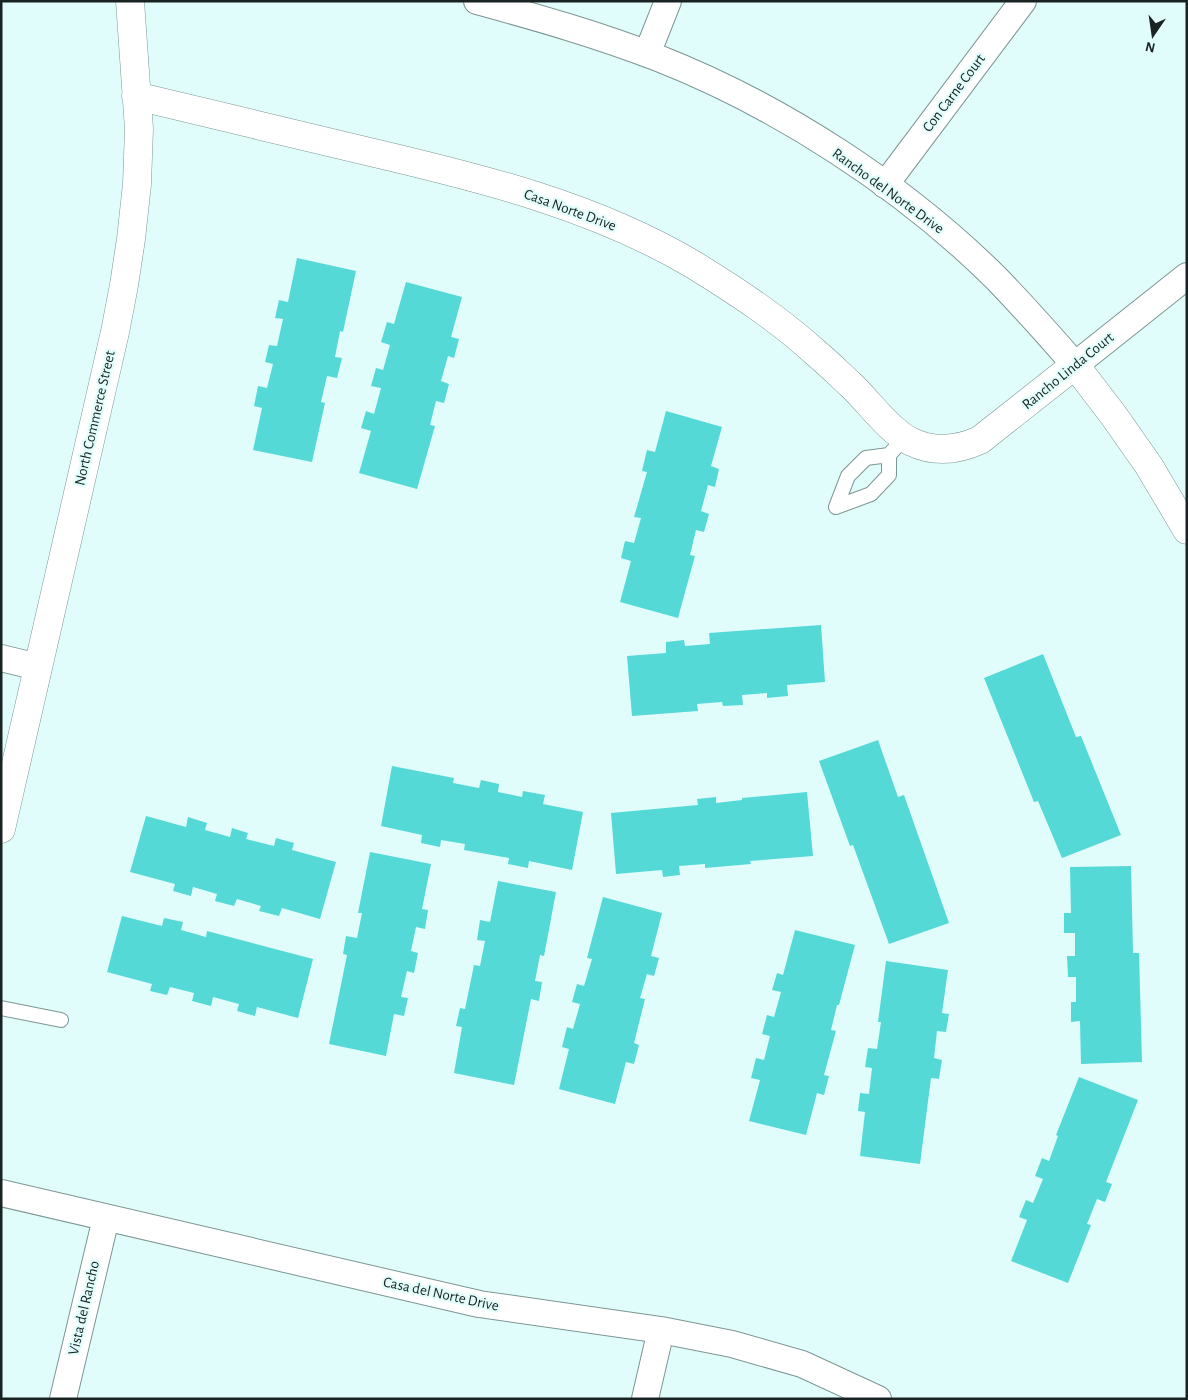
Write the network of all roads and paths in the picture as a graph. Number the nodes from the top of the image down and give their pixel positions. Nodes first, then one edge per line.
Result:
1 (130, 1) edge
2 (478, 1) edge
3 (668, 1) edge
4 (1022, 1) edge
5 (647, 54) junction
6 (136, 96) junction
7 (886, 185) junction
8 (1187, 276) edge
9 (1074, 365) junction
10 (942, 450) joint
11 (1187, 530) edge
12 (1, 658) edge
13 (38, 666) junction
14 (1, 829) edge
15 (1, 1008) edge
16 (61, 1020) dead end
17 (1, 1193) edge
18 (106, 1218) junction
19 (661, 1330) junction
20 (63, 1399) edge
21 (645, 1399) edge
22 (878, 1399) edge

1 - 6 street, North Commerce Street
2 - 5 street, Rancho del Norte Drive
3 - 5 street
4 - 7 street, Con Carne Court
5 - 7 street, Rancho del Norte Drive
6 - 10 street, Casa Norte Drive
6 - 13 street, North Commerce Street
7 - 9 street, Rancho del Norte Drive
8 - 9 street, Rancho Linda Court
9 - 10 street, Rancho Linda Court
9 - 11 street, Rancho del Norte Drive
12 - 13 street
13 - 14 street, North Commerce Street
15 - 16 lane
17 - 18 street, Casa del Norte Drive
18 - 19 street, Casa del Norte Drive
18 - 20 street, Vista del Rancho
19 - 21 street
19 - 22 street, Casa del Norte Drive

